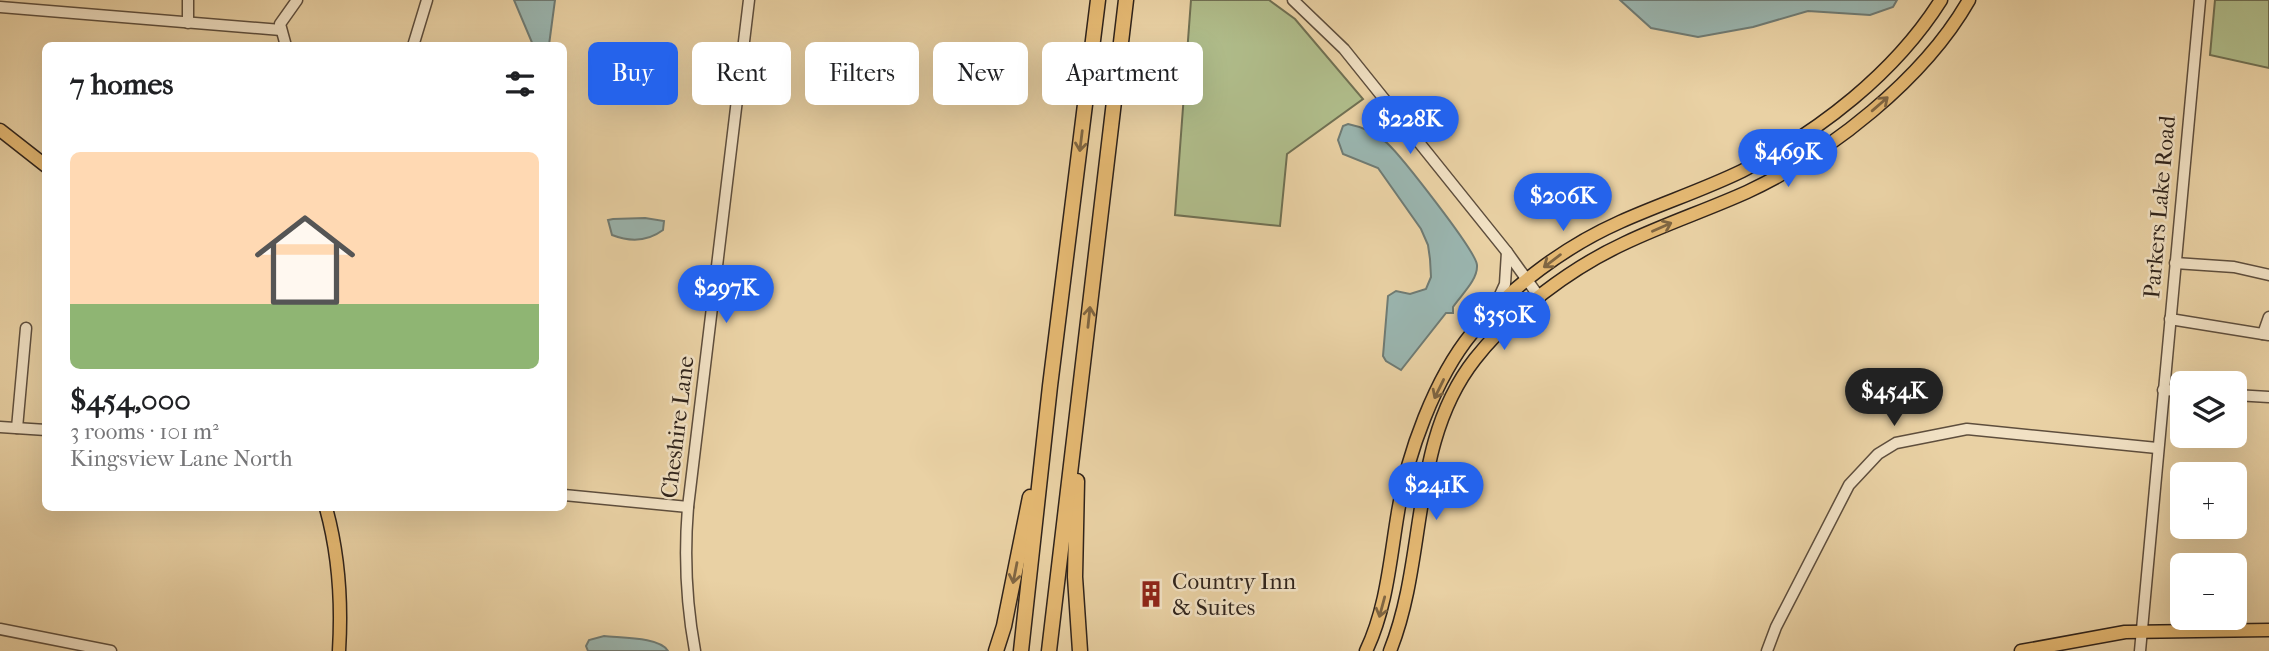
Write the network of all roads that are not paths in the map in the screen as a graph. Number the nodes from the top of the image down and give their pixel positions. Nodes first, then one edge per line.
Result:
1 (188, 0) edge
2 (297, 0) edge
3 (427, 0) edge
4 (750, 0) edge
5 (1098, 0) edge
6 (1126, 0) edge
7 (1293, 0) edge
8 (1941, 0) edge
9 (1969, 0) edge
10 (2200, 0) edge
11 (0, 7) edge
12 (188, 23) junction
13 (281, 30) junction
14 (285, 42) edge
15 (414, 42) edge
16 (0, 130) edge
17 (42, 163) edge
18 (1507, 252) junction
19 (2175, 263) junction
20 (2269, 275) edge
21 (1527, 280) junction
22 (1540, 298) junction
23 (1493, 311) junction
24 (2269, 317) edge
25 (2170, 319) junction
26 (26, 328) dead end
27 (2266, 335) edge
28 (1082, 385) junction
29 (1050, 386) junction
30 (2163, 390) junction
31 (2170, 390) edge
32 (2247, 396) edge
33 (2269, 397) edge
34 (0, 427) edge
35 (17, 428) junction
36 (42, 430) edge
37 (2157, 448) junction
38 (567, 495) edge
39 (688, 507) junction
40 (327, 511) edge
41 (0, 629) edge
42 (2269, 631) edge
43 (2141, 633) junction
44 (111, 651) edge
45 (339, 651) edge
46 (695, 651) edge
47 (996, 651) edge
48 (1020, 651) edge
49 (1049, 651) edge
50 (1080, 651) edge
51 (1366, 651) edge
52 (1390, 651) edge
53 (1767, 651) edge
54 (2021, 651) edge
55 (2140, 651) edge

1 - 12 street
2 - 13 street
3 - 15 street
4 - 39 street, Cheshire Lane
5 -> 29 highway
28 -> 6 highway
7 - 18 street
8 -> 21 main road
22 -> 9 main road
10 - 19 street, Parkers Lake Road
11 - 12 street
12 - 13 street
13 - 14 street
16 - 17 main road
18 - 21 street
18 - 23 street
19 - 20 street
19 - 25 street, Parkers Lake Road
21 - 22 street
21 - 23 main road
22 - 52 main road
23 -> 51 main road
24 - 27 street
25 - 27 street
25 - 30 street, Parkers Lake Road
26 - 35 street
28 - 49 highway
28 - 50 highway
29 -> 47 highway
29 - 48 highway
30 - 31 street
30 - 37 street, Parkers Lake Road
32 - 33 street
34 - 35 street
35 - 36 street
37 - 43 street, Parkers Lake Road
37 - 53 street
38 - 39 street
39 - 46 street, Cheshire Lane
40 - 45 main road
41 - 44 street
42 - 43 main road
43 - 54 main road
43 - 55 street, Parkers Lake Road

